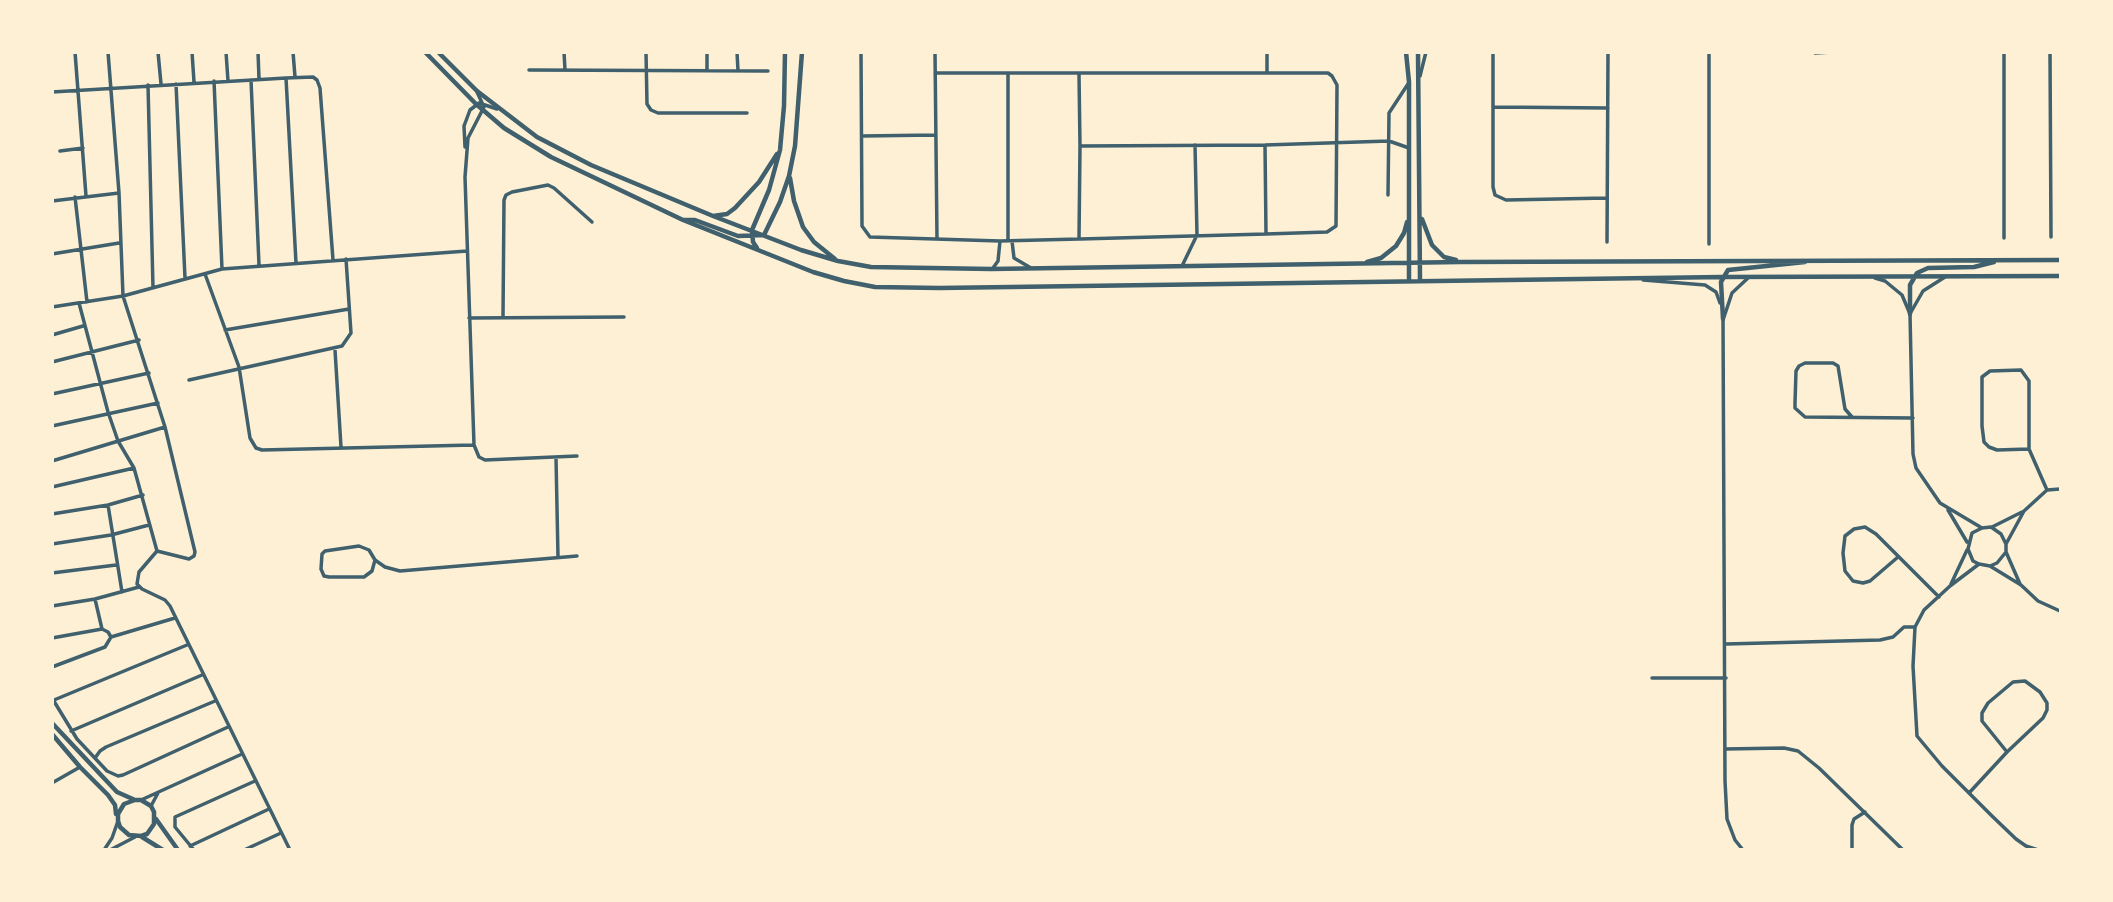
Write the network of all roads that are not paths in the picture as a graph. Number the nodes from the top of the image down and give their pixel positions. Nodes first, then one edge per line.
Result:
1 (75, 52) edge
2 (108, 52) edge
3 (158, 52) edge
4 (192, 52) edge
5 (226, 52) edge
6 (258, 52) edge
7 (293, 52) edge
8 (425, 52) edge
9 (439, 52) edge
10 (564, 52) edge
11 (646, 52) edge
12 (707, 52) edge
13 (737, 52) edge
14 (785, 52) edge
15 (802, 52) edge
16 (861, 52) edge
17 (934, 52) edge
18 (1267, 52) edge
19 (1406, 52) edge
20 (1418, 52) edge
21 (1426, 52) edge
22 (1493, 52) edge
23 (1608, 52) edge
24 (1709, 52) edge
25 (1832, 52) edge
26 (2004, 52) edge
27 (2050, 52) edge
28 (1815, 53) edge
29 (529, 70) dead end
30 (565, 70) junction
31 (707, 70) junction
32 (647, 71) junction
33 (737, 71) junction
34 (768, 71) dead end
35 (1268, 71) junction
36 (935, 72) junction
37 (1008, 74) junction
38 (1079, 74) junction
39 (1420, 76) junction
40 (295, 77) junction
41 (286, 78) junction
42 (260, 79) junction
43 (251, 80) junction
44 (214, 81) junction
45 (228, 81) junction
46 (194, 82) junction
47 (1409, 82) junction
48 (176, 83) junction
49 (160, 84) junction
50 (148, 85) junction
51 (112, 88) junction
52 (78, 91) junction
53 (477, 91) junction
54 (52, 92) edge
55 (476, 104) junction
56 (484, 107) junction
57 (1493, 107) junction
58 (1608, 108) junction
59 (499, 109) junction
60 (747, 113) dead end
61 (936, 135) junction
62 (862, 136) junction
63 (1389, 141) junction
64 (1337, 143) junction
65 (1195, 145) junction
66 (1265, 145) junction
67 (1080, 146) junction
68 (83, 148) junction
69 (1409, 148) junction
70 (780, 150) junction
71 (60, 151) dead end
72 (466, 152) junction
73 (789, 176) junction
74 (119, 193) junction
75 (1388, 195) dead end
76 (86, 196) junction
77 (75, 197) junction
78 (1607, 198) junction
79 (52, 201) edge
80 (1409, 214) junction
81 (1421, 215) junction
82 (713, 216) junction
83 (683, 220) junction
84 (592, 222) dead end
85 (752, 230) junction
86 (764, 234) junction
87 (1266, 234) junction
88 (1197, 235) junction
89 (752, 237) junction
90 (2004, 237) dead end
91 (2051, 237) dead end
92 (1079, 239) junction
93 (937, 240) junction
94 (1010, 240) junction
95 (1000, 241) junction
96 (1607, 242) dead end
97 (120, 243) junction
98 (1709, 244) dead end
99 (81, 250) junction
100 (467, 251) junction
101 (759, 251) junction
102 (52, 254) edge
103 (346, 259) junction
104 (333, 260) junction
105 (1813, 260) junction
106 (1998, 260) junction
107 (2060, 260) edge
108 (838, 261) junction
109 (1421, 262) junction
110 (1460, 262) junction
111 (296, 263) junction
112 (1409, 263) junction
113 (1362, 264) junction
114 (259, 265) junction
115 (1182, 266) junction
116 (222, 269) junction
117 (1033, 269) junction
118 (991, 270) junction
119 (205, 274) junction
120 (1946, 276) junction
121 (2060, 276) edge
122 (1722, 277) junction
123 (1913, 277) junction
124 (185, 278) junction
125 (1748, 278) junction
126 (1875, 278) junction
127 (1637, 279) junction
128 (1409, 281) junction
129 (1420, 281) junction
130 (153, 288) junction
131 (123, 296) junction
132 (87, 302) junction
133 (79, 303) junction
134 (52, 307) edge
135 (349, 309) junction
136 (1910, 314) junction
137 (503, 316) junction
138 (624, 317) dead end
139 (469, 318) junction
140 (1723, 319) junction
141 (83, 326) junction
142 (225, 330) junction
143 (52, 335) edge
144 (139, 340) junction
145 (335, 349) junction
146 (91, 352) junction
147 (52, 362) edge
148 (239, 368) junction
149 (149, 373) junction
150 (189, 380) dead end
151 (100, 384) junction
152 (52, 394) edge
153 (158, 402) junction
154 (108, 412) junction
155 (1852, 417) junction
156 (1913, 418) junction
157 (52, 426) edge
158 (165, 427) junction
159 (118, 441) junction
160 (474, 445) junction
161 (341, 447) junction
162 (2029, 449) junction
163 (577, 456) dead end
164 (556, 458) junction
165 (52, 461) edge
166 (134, 468) junction
167 (52, 487) edge
168 (2060, 489) edge
169 (2047, 490) junction
170 (143, 495) junction
171 (108, 505) junction
172 (1947, 508) junction
173 (2024, 511) junction
174 (52, 514) edge
175 (149, 524) junction
176 (1982, 527) junction
177 (1991, 527) junction
178 (111, 535) junction
179 (52, 544) edge
180 (2006, 544) junction
181 (1968, 546) junction
182 (158, 551) junction
183 (2006, 552) junction
184 (577, 556) dead end
185 (1898, 557) junction
186 (558, 558) junction
187 (375, 560) junction
188 (1979, 564) junction
189 (116, 565) junction
190 (1990, 566) junction
191 (52, 573) edge
192 (1950, 586) junction
193 (2021, 586) junction
194 (139, 587) junction
195 (122, 592) junction
196 (1939, 597) junction
197 (95, 599) junction
198 (52, 606) edge
199 (2060, 611) edge
200 (175, 618) junction
201 (1916, 627) junction
202 (103, 629) junction
203 (111, 637) junction
204 (52, 638) edge
205 (1726, 644) junction
206 (187, 645) junction
207 (52, 667) edge
208 (202, 675) junction
209 (1652, 678) dead end
210 (1726, 678) junction
211 (53, 699) edge
212 (215, 701) junction
213 (52, 723) edge
214 (228, 727) junction
215 (71, 731) junction
216 (52, 734) edge
217 (1725, 749) junction
218 (2007, 752) junction
219 (242, 754) junction
220 (95, 758) junction
221 (90, 765) junction
222 (80, 767) junction
223 (255, 781) junction
224 (52, 783) edge
225 (160, 792) junction
226 (1969, 793) junction
227 (138, 800) junction
228 (151, 806) junction
229 (269, 808) junction
230 (1865, 812) junction
231 (155, 818) junction
232 (118, 821) junction
233 (281, 833) junction
234 (138, 837) junction
235 (192, 848) edge
236 (104, 849) edge
237 (110, 849) edge
238 (163, 849) edge
239 (178, 849) edge
240 (244, 849) edge
241 (290, 849) edge
242 (1743, 849) edge
243 (1852, 849) edge
244 (1903, 849) edge
245 (2038, 849) edge

1 - 52 street
2 - 51 street
3 - 49 street
4 - 46 street
5 - 45 street
6 - 42 street
7 - 40 street
8 - 55 street
9 - 53 street
10 - 30 street
11 - 32 street
12 - 31 street
13 - 33 street
14 - 70 street
15 - 73 street
16 - 62 street
17 - 36 street
18 - 35 street
19 - 47 street
20 - 39 street
21 - 39 street
22 - 57 street
23 - 58 street
24 - 98 street
25 - 28 street
26 - 90 street
27 - 91 street
29 - 30 street
30 - 32 street
31 - 32 street
31 - 33 street
32 - 60 street
33 - 34 street
35 - 38 street
35 - 64 street
36 - 37 street
36 - 61 street
37 - 38 street
37 - 94 street
38 - 67 street
39 - 81 street
40 - 41 street
40 - 104 street
41 - 42 street
41 - 111 street
42 - 43 street
43 - 45 street
43 - 114 street
44 - 45 street
44 - 46 street
44 - 116 street
46 - 48 street
47 - 63 street
47 - 69 street
48 - 49 street
48 - 124 street
49 - 50 street
50 - 51 street
50 - 130 street
51 - 52 street
51 - 74 street
52 - 54 street
52 - 68 street
53 - 56 street
53 - 59 street
55 - 56 street
55 - 72 street
56 - 59 street
56 - 72 street
56 - 83 street
57 - 58 street
57 - 78 street
58 - 78 street
59 - 82 street
61 - 62 street
61 - 93 street
62 - 93 street
63 - 64 street
63 - 69 street
63 - 75 street
64 - 66 street
64 - 87 street
65 - 66 street
65 - 67 street
65 - 88 street
66 - 87 street
67 - 92 street
68 - 71 street
68 - 76 street
69 - 80 street
70 - 82 street
70 - 85 street
72 - 100 street
73 - 86 street
73 - 108 street
74 - 76 street
74 - 97 street
76 - 77 street
77 - 79 street
77 - 99 street
78 - 96 street
80 - 112 street
80 - 113 street
81 - 109 street
81 - 110 street
82 - 85 street
83 - 89 street
83 - 101 street
84 - 137 street
85 - 86 street
85 - 89 street
86 - 89 street
86 - 108 street
87 - 88 street
88 - 92 street
88 - 115 street
89 - 101 street
92 - 94 street
93 - 95 street
94 - 95 street
94 - 117 street
95 - 118 street
97 - 99 street
97 - 131 street
99 - 102 street
99 - 132 street
100 - 103 street
100 - 139 street
101 - 128 street
103 - 104 street
103 - 135 street
104 - 111 street
105 - 106 street
105 - 110 street
105 - 122 street
106 - 107 street
106 - 123 street
108 - 118 street
109 - 110 street
109 - 112 street
109 - 129 street
111 - 114 street
112 - 113 street
112 - 128 street
113 - 115 street
114 - 116 street
115 - 117 street
116 - 119 street
117 - 118 street
119 - 124 street
119 - 142 street
120 - 121 street
120 - 123 street
120 - 136 street
122 - 125 street
122 - 127 street
122 - 140 street
123 - 126 street
123 - 136 street
124 - 130 street
125 - 126 street
125 - 140 street
126 - 136 street
127 - 129 street
127 - 140 street
128 - 129 street
130 - 131 street
131 - 132 street
131 - 144 street
132 - 133 street
133 - 134 street
133 - 141 street
135 - 142 street
135 - 145 street
136 - 156 street
137 - 138 street
137 - 139 street
139 - 160 street
140 - 205 street
141 - 143 street
141 - 146 street
142 - 148 street
144 - 146 street
144 - 149 street
145 - 148 street
145 - 161 street
146 - 147 street
146 - 151 street
148 - 150 street
148 - 161 street
149 - 151 street
149 - 153 street
151 - 152 street
151 - 154 street
153 - 154 street
153 - 158 street
154 - 157 street
154 - 159 street
155 - 155 street
155 - 156 street
156 - 172 street
158 - 159 street
158 - 182 street
159 - 165 street
159 - 166 street
160 - 161 street
160 - 164 street
162 - 162 street
162 - 169 street
163 - 164 street
164 - 186 street
166 - 167 street
166 - 170 street
168 - 169 street
169 - 173 street
170 - 171 street
170 - 175 street
171 - 174 street
171 - 178 street
172 - 176 street
172 - 181 street
173 - 177 street
173 - 180 street
175 - 178 street
175 - 182 street
176 - 177 street
176 - 181 street
177 - 180 street
178 - 179 street
178 - 189 street
180 - 183 street
181 - 188 street
181 - 192 street
182 - 194 street
183 - 190 street
183 - 193 street
184 - 186 street
185 - 185 street
185 - 196 street
186 - 187 street
187 - 187 street
188 - 190 street
188 - 192 street
189 - 191 street
189 - 195 street
190 - 193 street
192 - 196 street
193 - 199 street
194 - 195 street
194 - 200 street
195 - 197 street
196 - 201 street
197 - 198 street
197 - 202 street
200 - 203 street
200 - 206 street
201 - 205 street
201 - 226 street
202 - 203 street
202 - 204 street
203 - 207 street
205 - 210 street
206 - 208 street
206 - 211 street
208 - 212 street
208 - 215 street
209 - 210 street
210 - 217 street
211 - 215 street
212 - 214 street
212 - 220 street
213 - 221 street
214 - 219 street
214 - 220 street
215 - 220 street
216 - 222 street
217 - 230 street
217 - 242 street
218 - 218 street
218 - 226 street
219 - 223 street
219 - 225 street
220 - 221 street
221 - 227 street
222 - 224 street
222 - 232 street
223 - 229 street
223 - 235 street
225 - 227 street
225 - 228 street
226 - 245 street
227 - 228 street
227 - 232 street
228 - 231 street
229 - 233 street
229 - 235 street
230 - 243 street
230 - 244 street
231 - 234 street
231 - 239 street
232 - 234 street
232 - 236 street
233 - 240 street
233 - 241 street
234 - 237 street
234 - 238 street

